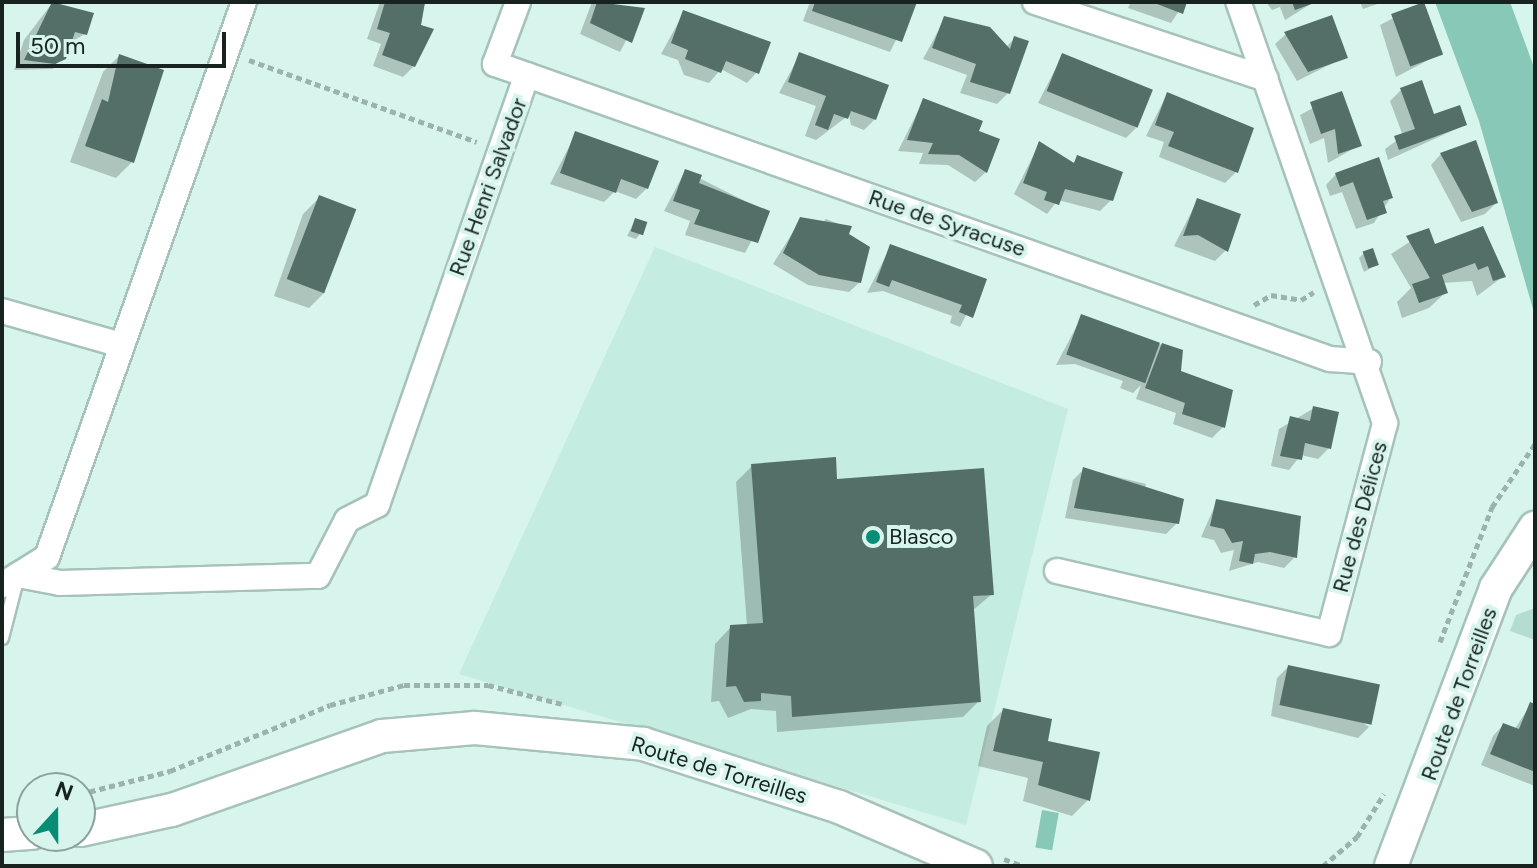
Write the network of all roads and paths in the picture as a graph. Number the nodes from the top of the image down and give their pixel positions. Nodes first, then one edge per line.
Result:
1 (244, 2) edge
2 (518, 2) edge
3 (1035, 2) edge
4 (1238, 2) edge
5 (226, 51) junction
6 (527, 75) junction
7 (1266, 79) junction
8 (500, 151) junction
9 (1339, 279) junction
10 (2, 311) edge
11 (1243, 328) junction
12 (121, 345) junction
13 (1369, 362) junction
14 (1535, 444) edge
15 (1535, 528) edge
16 (1057, 571) dead end
17 (10, 580) edge
18 (2, 638) edge
19 (1435, 658) dead end
20 (1388, 785) dead end
21 (96, 827) edge
22 (976, 866) edge
23 (1323, 866) edge
24 (1391, 866) edge

1 - 5 street
2 - 6 street, Rue Henri Salvador
3 - 7 street
4 - 7 street, Rue des Délices
5 - 8 path
5 - 12 street
6 - 8 street, Rue Henri Salvador
6 - 11 street, Rue de Syracuse
7 - 9 street, Rue des Délices
8 - 17 street, Rue Henri Salvador
9 - 11 path
9 - 13 street, Rue des Délices
10 - 12 street
11 - 13 street, Rue de Syracuse
12 - 17 street
13 - 16 street, Rue des Délices
14 - 19 path
15 - 24 main road, Route de Torreilles
17 - 18 lane
20 - 23 path
21 - 22 main road, Route de Torreilles

